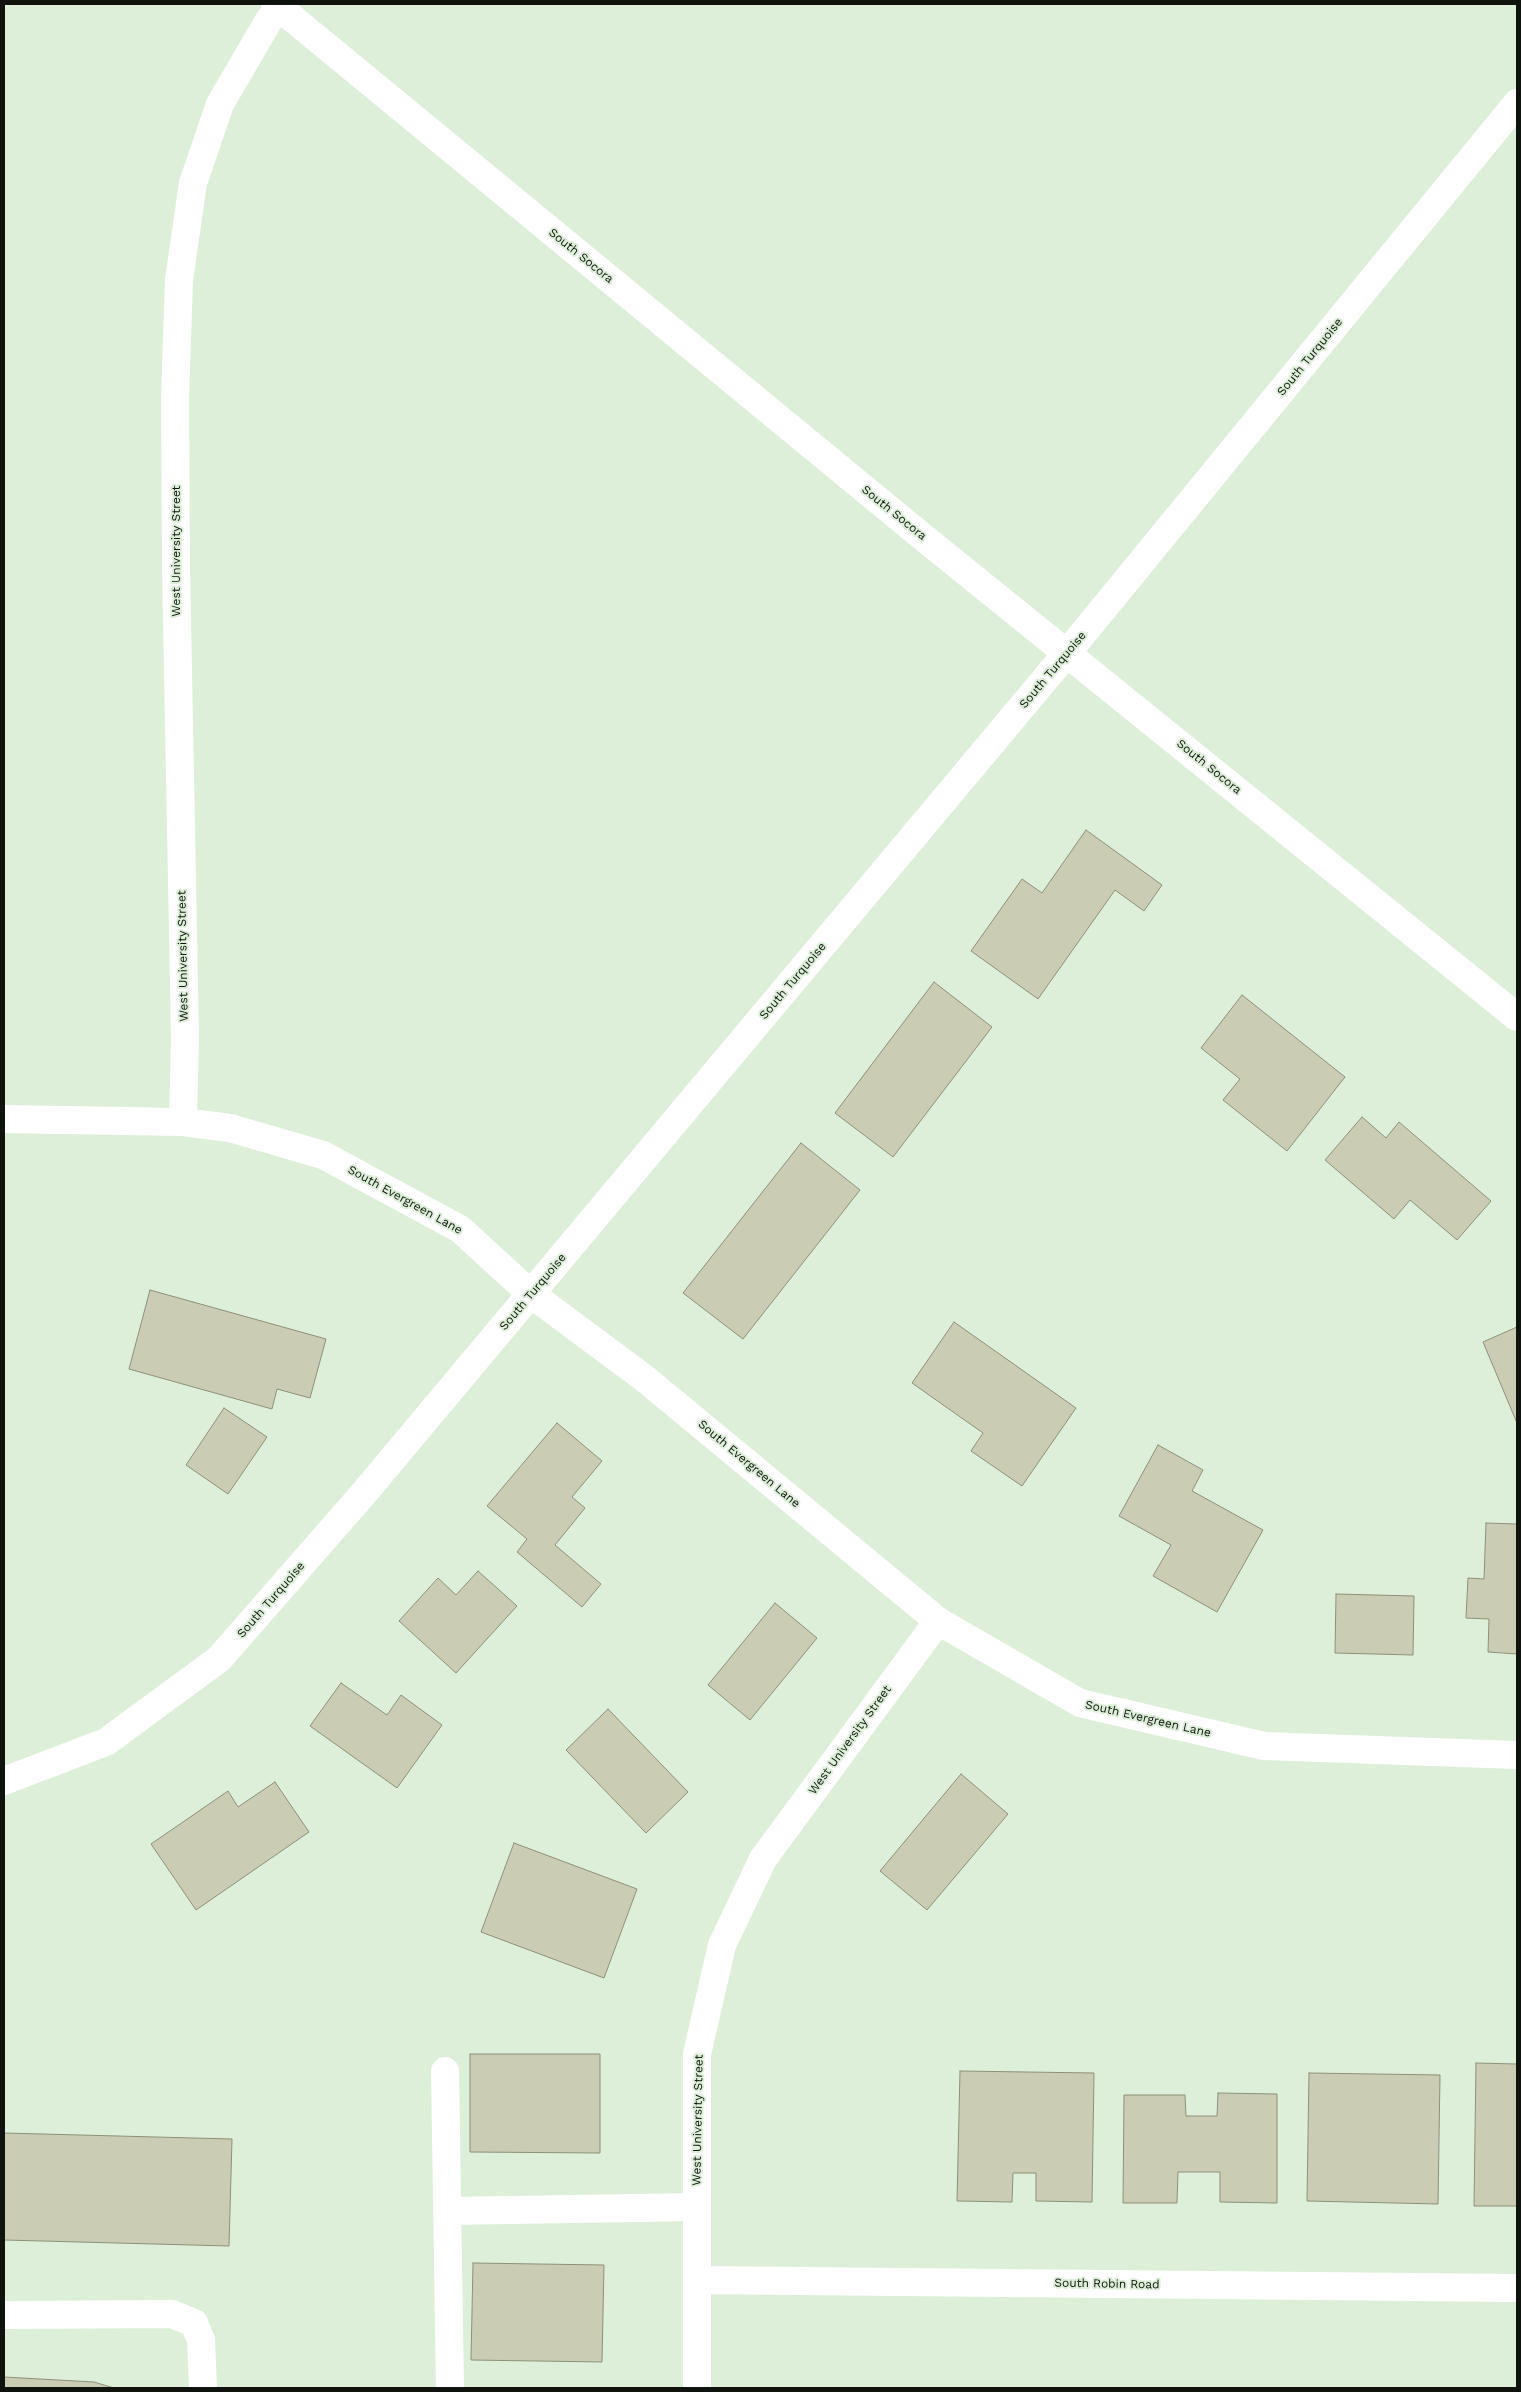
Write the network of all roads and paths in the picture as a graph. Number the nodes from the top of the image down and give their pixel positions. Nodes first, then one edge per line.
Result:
1 (280, 5) edge
2 (1517, 103) edge
3 (1068, 653) junction
4 (1517, 1017) edge
5 (4, 1119) edge
6 (183, 1122) junction
7 (531, 1294) junction
8 (938, 1621) junction
9 (1517, 1755) edge
10 (4, 1781) edge
11 (445, 2071) dead end
12 (697, 2207) junction
13 (447, 2211) junction
14 (697, 2280) junction
15 (1517, 2288) edge
16 (4, 2315) edge
17 (203, 2388) edge
18 (450, 2388) edge
19 (697, 2388) edge

1 - 3 street, South Socora
1 - 6 street, West University Street
2 - 3 street, South Turquoise
3 - 4 street, South Socora
3 - 7 street, South Turquoise
5 - 6 street, South Evergreen Lane
6 - 7 street, South Evergreen Lane
7 - 8 street, South Evergreen Lane
7 - 10 street, South Turquoise
8 - 9 street, South Evergreen Lane
8 - 12 street, West University Street
11 - 13 street
12 - 13 street
12 - 14 street, West University Street
13 - 18 street
14 - 15 street, South Robin Road
14 - 19 street, West University Street
16 - 17 street

